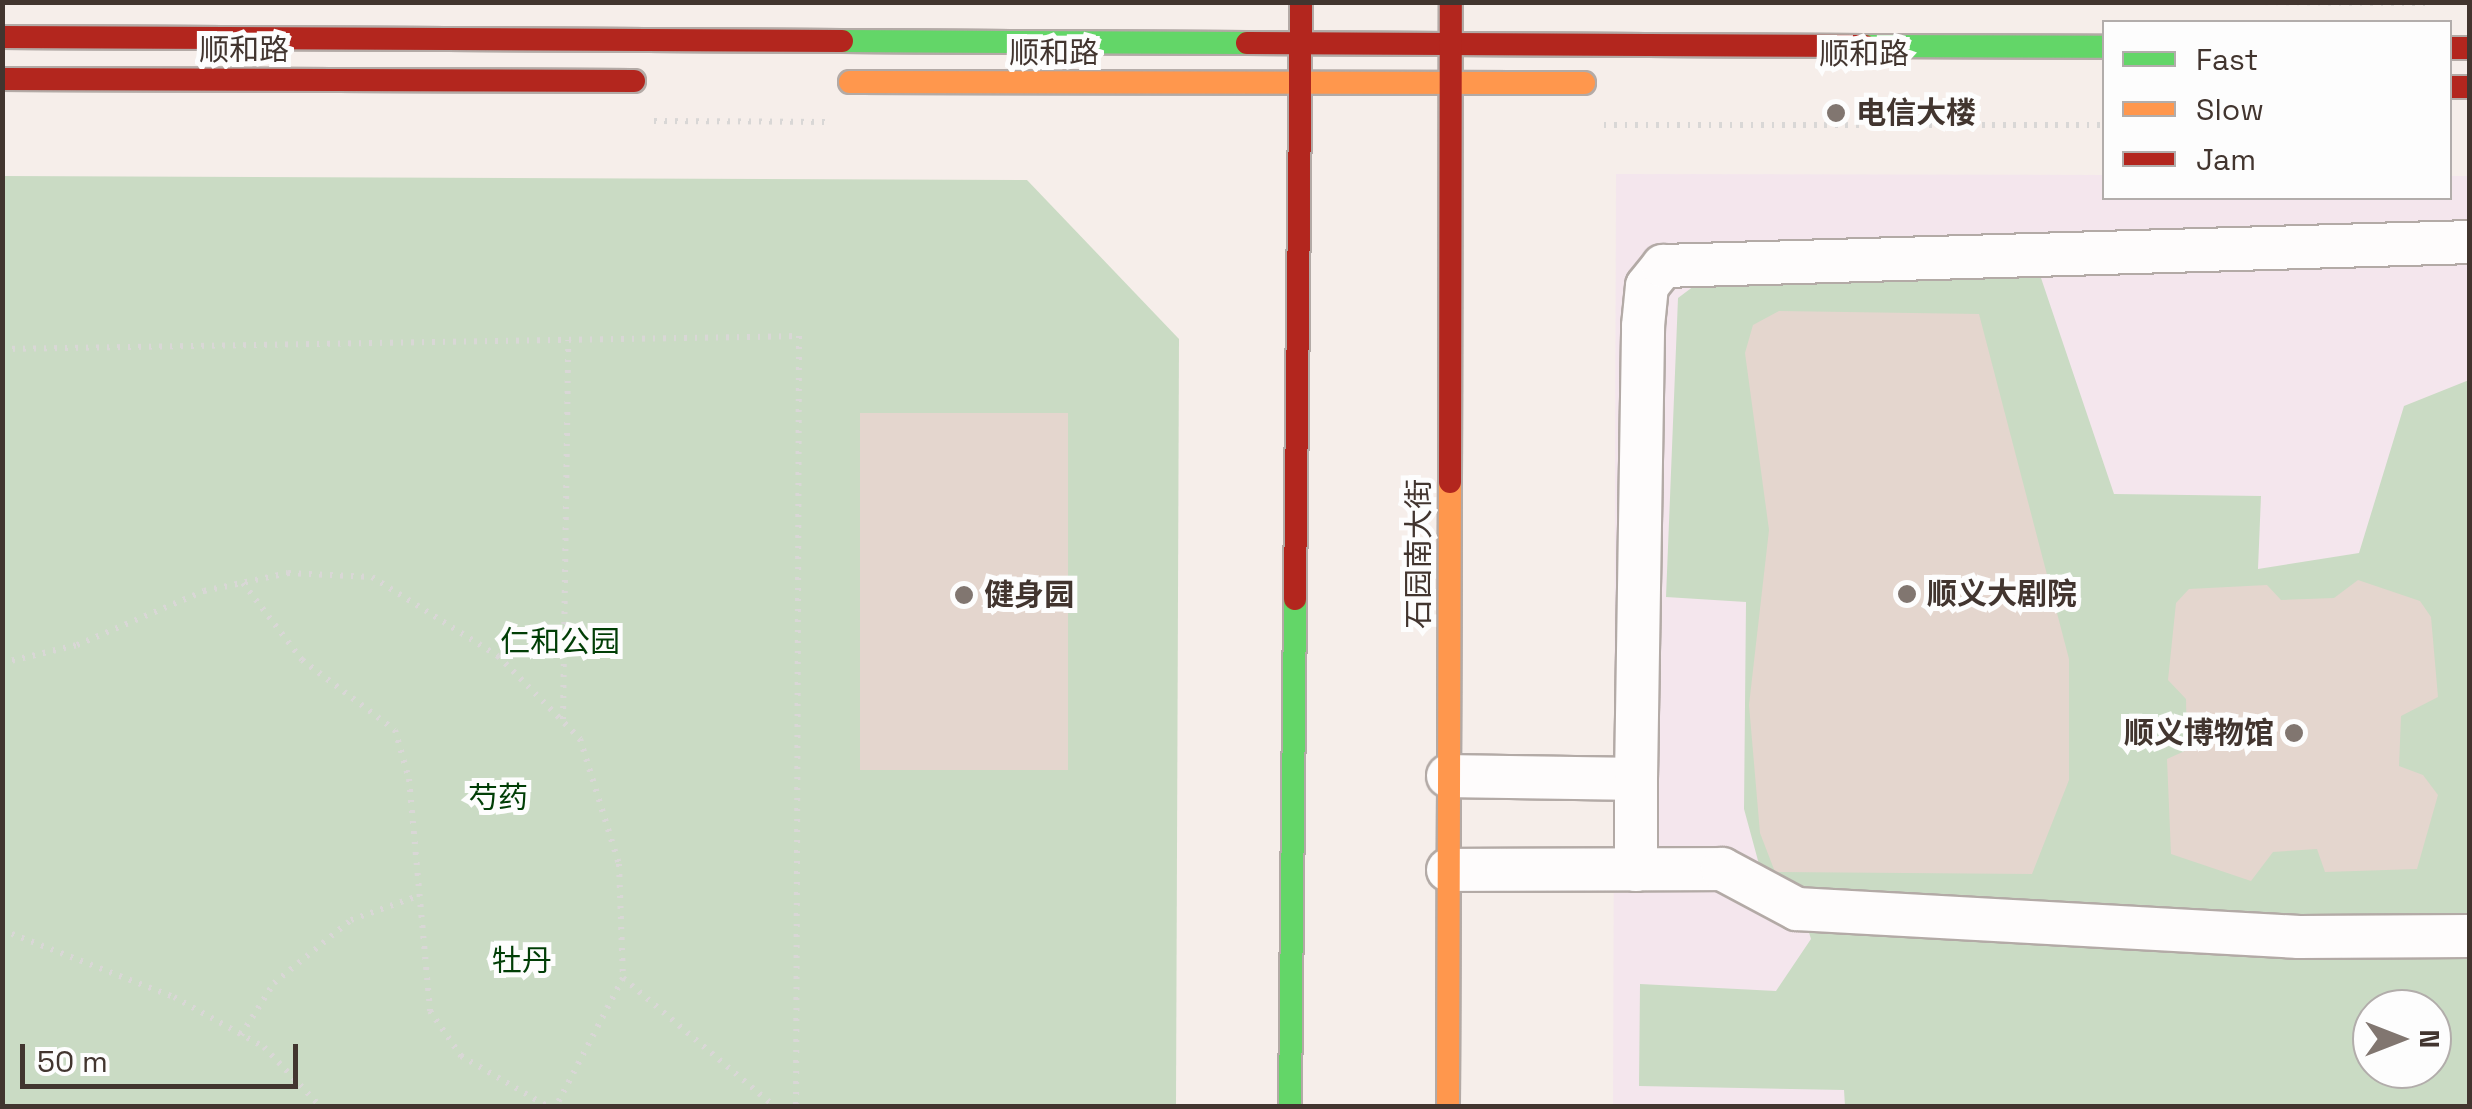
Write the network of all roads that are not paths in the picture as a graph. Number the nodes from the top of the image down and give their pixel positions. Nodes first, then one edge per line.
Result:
1 (1301, 2) edge
2 (1451, 2) edge
3 (2, 37) edge
4 (1299, 42) junction
5 (1449, 43) junction
6 (2102, 47) edge
7 (2, 79) edge
8 (658, 81) dead end
9 (817, 82) dead end
10 (1299, 84) junction
11 (1451, 84) junction
12 (1606, 84) dead end
13 (2470, 242) edge
14 (1448, 776) junction
15 (1636, 778) junction
16 (1448, 870) junction
17 (1636, 870) junction
18 (2470, 936) edge
19 (1290, 1106) edge
20 (1448, 1106) edge

1 - 4 main road
2 - 5 main road, 石园南大街
3 - 4 main road, 顺和路
4 - 5 main road, 顺和路
4 - 10 main road
5 - 6 main road, 顺和路
5 - 11 main road, 石园南大街
7 - 8 main road, 顺和路
9 - 10 main road, 顺和路
10 - 11 main road, 顺和路
10 - 19 main road
11 - 12 main road, 顺和路
11 - 14 main road, 石园南大街
13 - 15 street
14 - 15 street
14 - 16 main road, 石园南大街
15 - 17 street
16 - 17 street
16 - 20 main road, 石园南大街
17 - 18 street

